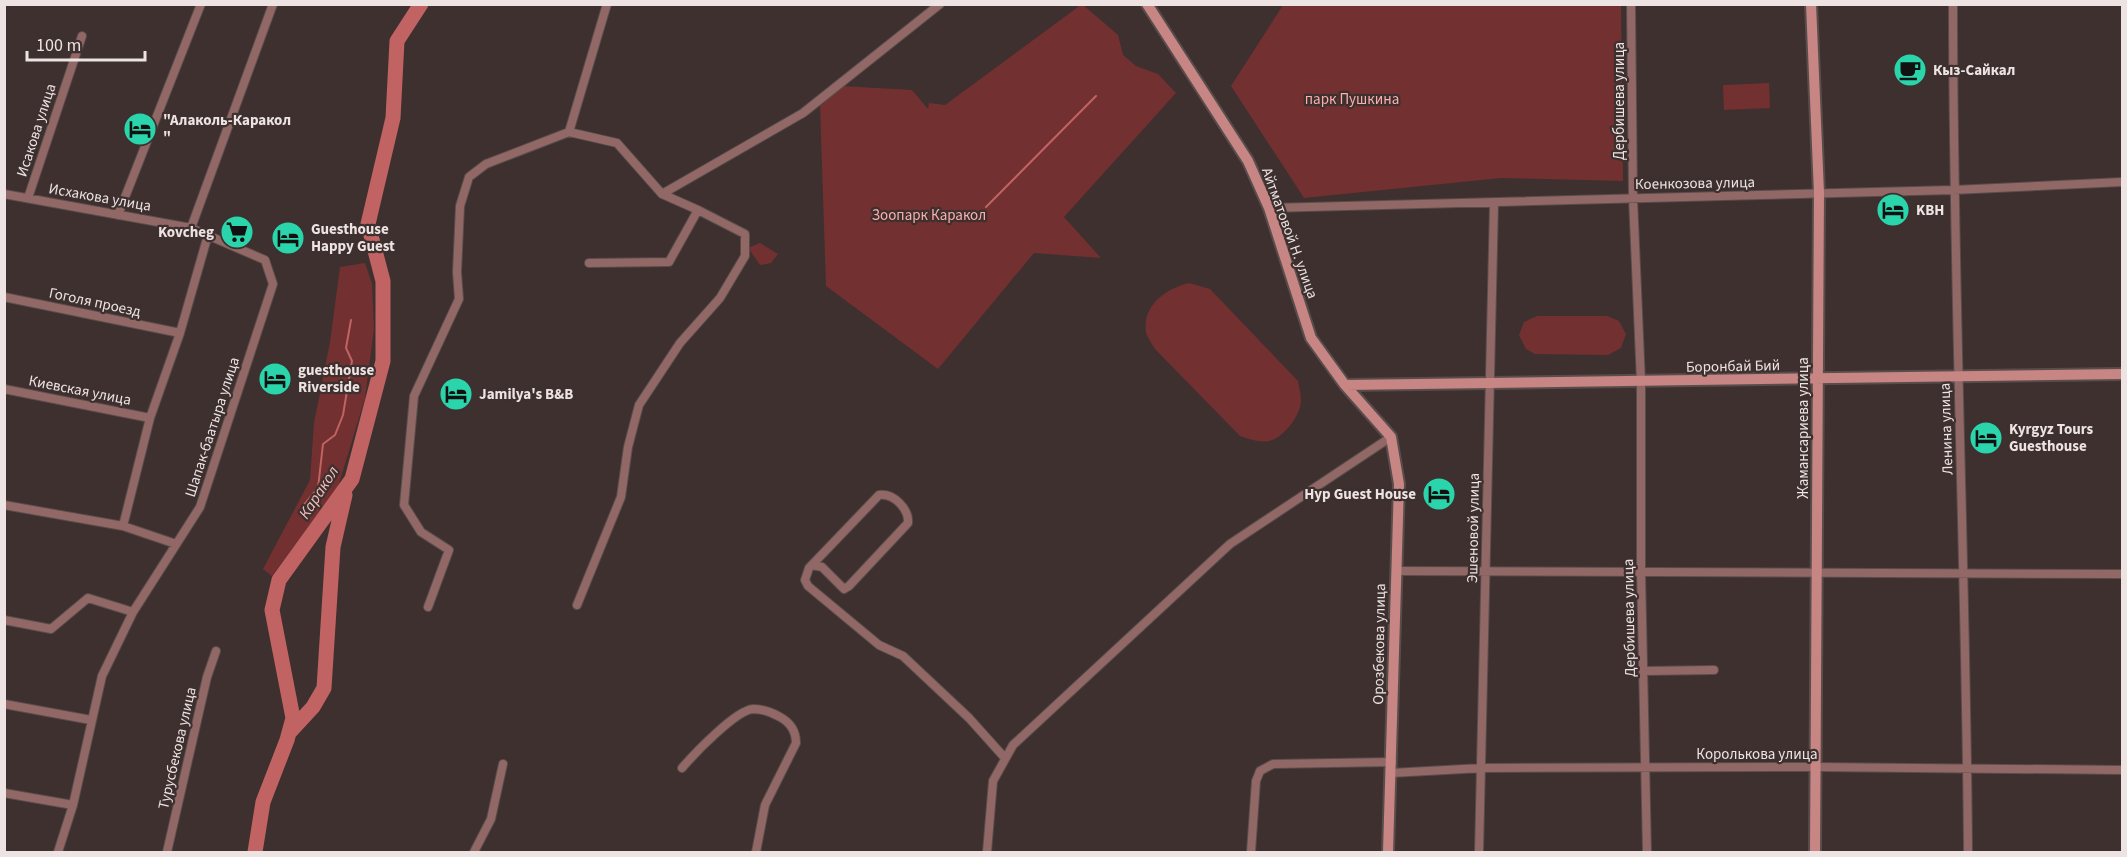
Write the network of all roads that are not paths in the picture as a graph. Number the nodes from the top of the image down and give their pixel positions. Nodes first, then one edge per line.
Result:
1 (201, 4) edge
2 (273, 4) edge
3 (607, 4) edge
4 (940, 4) edge
5 (1147, 4) edge
6 (1632, 4) edge
7 (1811, 4) edge
8 (1953, 4) edge
9 (82, 36) dead end
10 (569, 132) junction
11 (2122, 182) edge
12 (1953, 190) junction
13 (1819, 193) junction
14 (4, 194) edge
15 (662, 194) junction
16 (28, 198) junction
17 (1633, 198) junction
18 (1494, 204) junction
19 (1269, 208) junction
20 (699, 210) junction
21 (118, 215) junction
22 (191, 228) junction
23 (208, 236) junction
24 (589, 262) dead end
25 (4, 297) edge
26 (180, 333) junction
27 (2122, 374) edge
28 (1958, 377) junction
29 (1819, 380) junction
30 (1641, 382) junction
31 (1490, 383) junction
32 (1345, 385) junction
33 (4, 389) edge
34 (150, 418) junction
35 (1391, 437) junction
36 (4, 506) edge
37 (123, 526) junction
38 (176, 544) junction
39 (812, 565) junction
40 (1396, 571) junction
41 (1486, 572) junction
42 (1641, 572) junction
43 (1817, 573) junction
44 (1964, 574) junction
45 (2122, 574) edge
46 (577, 605) dead end
47 (428, 607) dead end
48 (133, 612) junction
49 (4, 620) edge
50 (216, 651) dead end
51 (1714, 670) dead end
52 (1643, 671) junction
53 (4, 704) edge
54 (91, 720) junction
55 (1004, 757) junction
56 (503, 764) dead end
57 (1816, 767) junction
58 (682, 768) dead end
59 (1392, 768) junction
60 (1482, 768) junction
61 (1645, 768) junction
62 (1967, 770) junction
63 (2122, 770) edge
64 (4, 793) edge
65 (73, 805) junction
66 (58, 852) edge
67 (167, 852) edge
68 (474, 852) edge
69 (756, 852) edge
70 (987, 852) edge
71 (1251, 852) edge
72 (1388, 852) edge
73 (1479, 852) edge
74 (1647, 852) edge
75 (1815, 852) edge
76 (1968, 852) edge

1 - 21 street
2 - 22 street
3 - 10 street
4 - 15 street
5 - 19 main road, Айтматовой Н. улица
6 - 17 street, Дербишева улица
7 - 13 main road, Жамансариева улица
8 - 12 street, Ленина улица
9 - 16 street, Исакова улица
10 - 15 street
10 - 47 street
11 - 12 street, Коенкозова улица
12 - 13 street, Коенкозова улица
12 - 28 street, Ленина улица
13 - 17 street, Коенкозова улица
13 - 29 main road, Жамансариева улица
14 - 16 street, Исхакова улица
15 - 20 street
16 - 21 street, Исхакова улица
17 - 18 street, Коенкозова улица
17 - 30 street, Дербишева улица
18 - 19 street, Коенкозова улица
18 - 31 street, Эшеновой улица
19 - 32 main road, Айтматовой Н. улица
20 - 24 street
20 - 46 street
21 - 22 street, Исхакова улица
22 - 23 street, Шапак-баатыра улица
23 - 26 street
23 - 38 street, Шапак-баатыра улица
25 - 26 street, Гоголя проезд
26 - 34 street
27 - 28 main road, Боронбай Бий
28 - 29 main road, Боронбай Бий
28 - 44 street, Ленина улица
29 - 30 main road, Боронбай Бий
29 - 43 main road, Жамансариева улица
30 - 31 main road, Боронбай Бий
30 - 42 street, Дербишева улица
31 - 32 main road, Боронбай Бий
31 - 41 street, Эшеновой улица
32 - 35 main road, Айтматовой Н. улица
33 - 34 street, Киевская улица
34 - 37 street
35 - 40 main road, Орозбекова улица
35 - 55 street
36 - 37 street
37 - 38 street
38 - 48 street, Шапак-баатыра улица
39 - 39 street
39 - 55 street
40 - 41 street
40 - 59 main road, Орозбекова улица
41 - 42 street
41 - 60 street, Эшеновой улица
42 - 43 street
42 - 52 street, Дербишева улица
43 - 44 street
43 - 57 main road, Жамансариева улица
44 - 45 street
44 - 62 street, Ленина улица
48 - 49 street
48 - 54 street, Шапак-баатыра улица
50 - 67 street, Турусбекова улица
51 - 52 street
52 - 61 street, Дербишева улица
53 - 54 street
54 - 65 street, Шапак-баатыра улица
55 - 70 street
56 - 68 street
57 - 61 street, Королькова улица
57 - 62 street, Королькова улица
57 - 75 main road, Жамансариева улица
58 - 69 street
59 - 60 street, Королькова улица
59 - 71 street, Королькова улица
59 - 72 main road, Орозбекова улица
60 - 61 street, Королькова улица
60 - 73 street, Эшеновой улица
61 - 74 street, Дербишева улица
62 - 63 street, Королькова улица
62 - 76 street, Ленина улица
64 - 65 street
65 - 66 street, Шапак-баатыра улица

